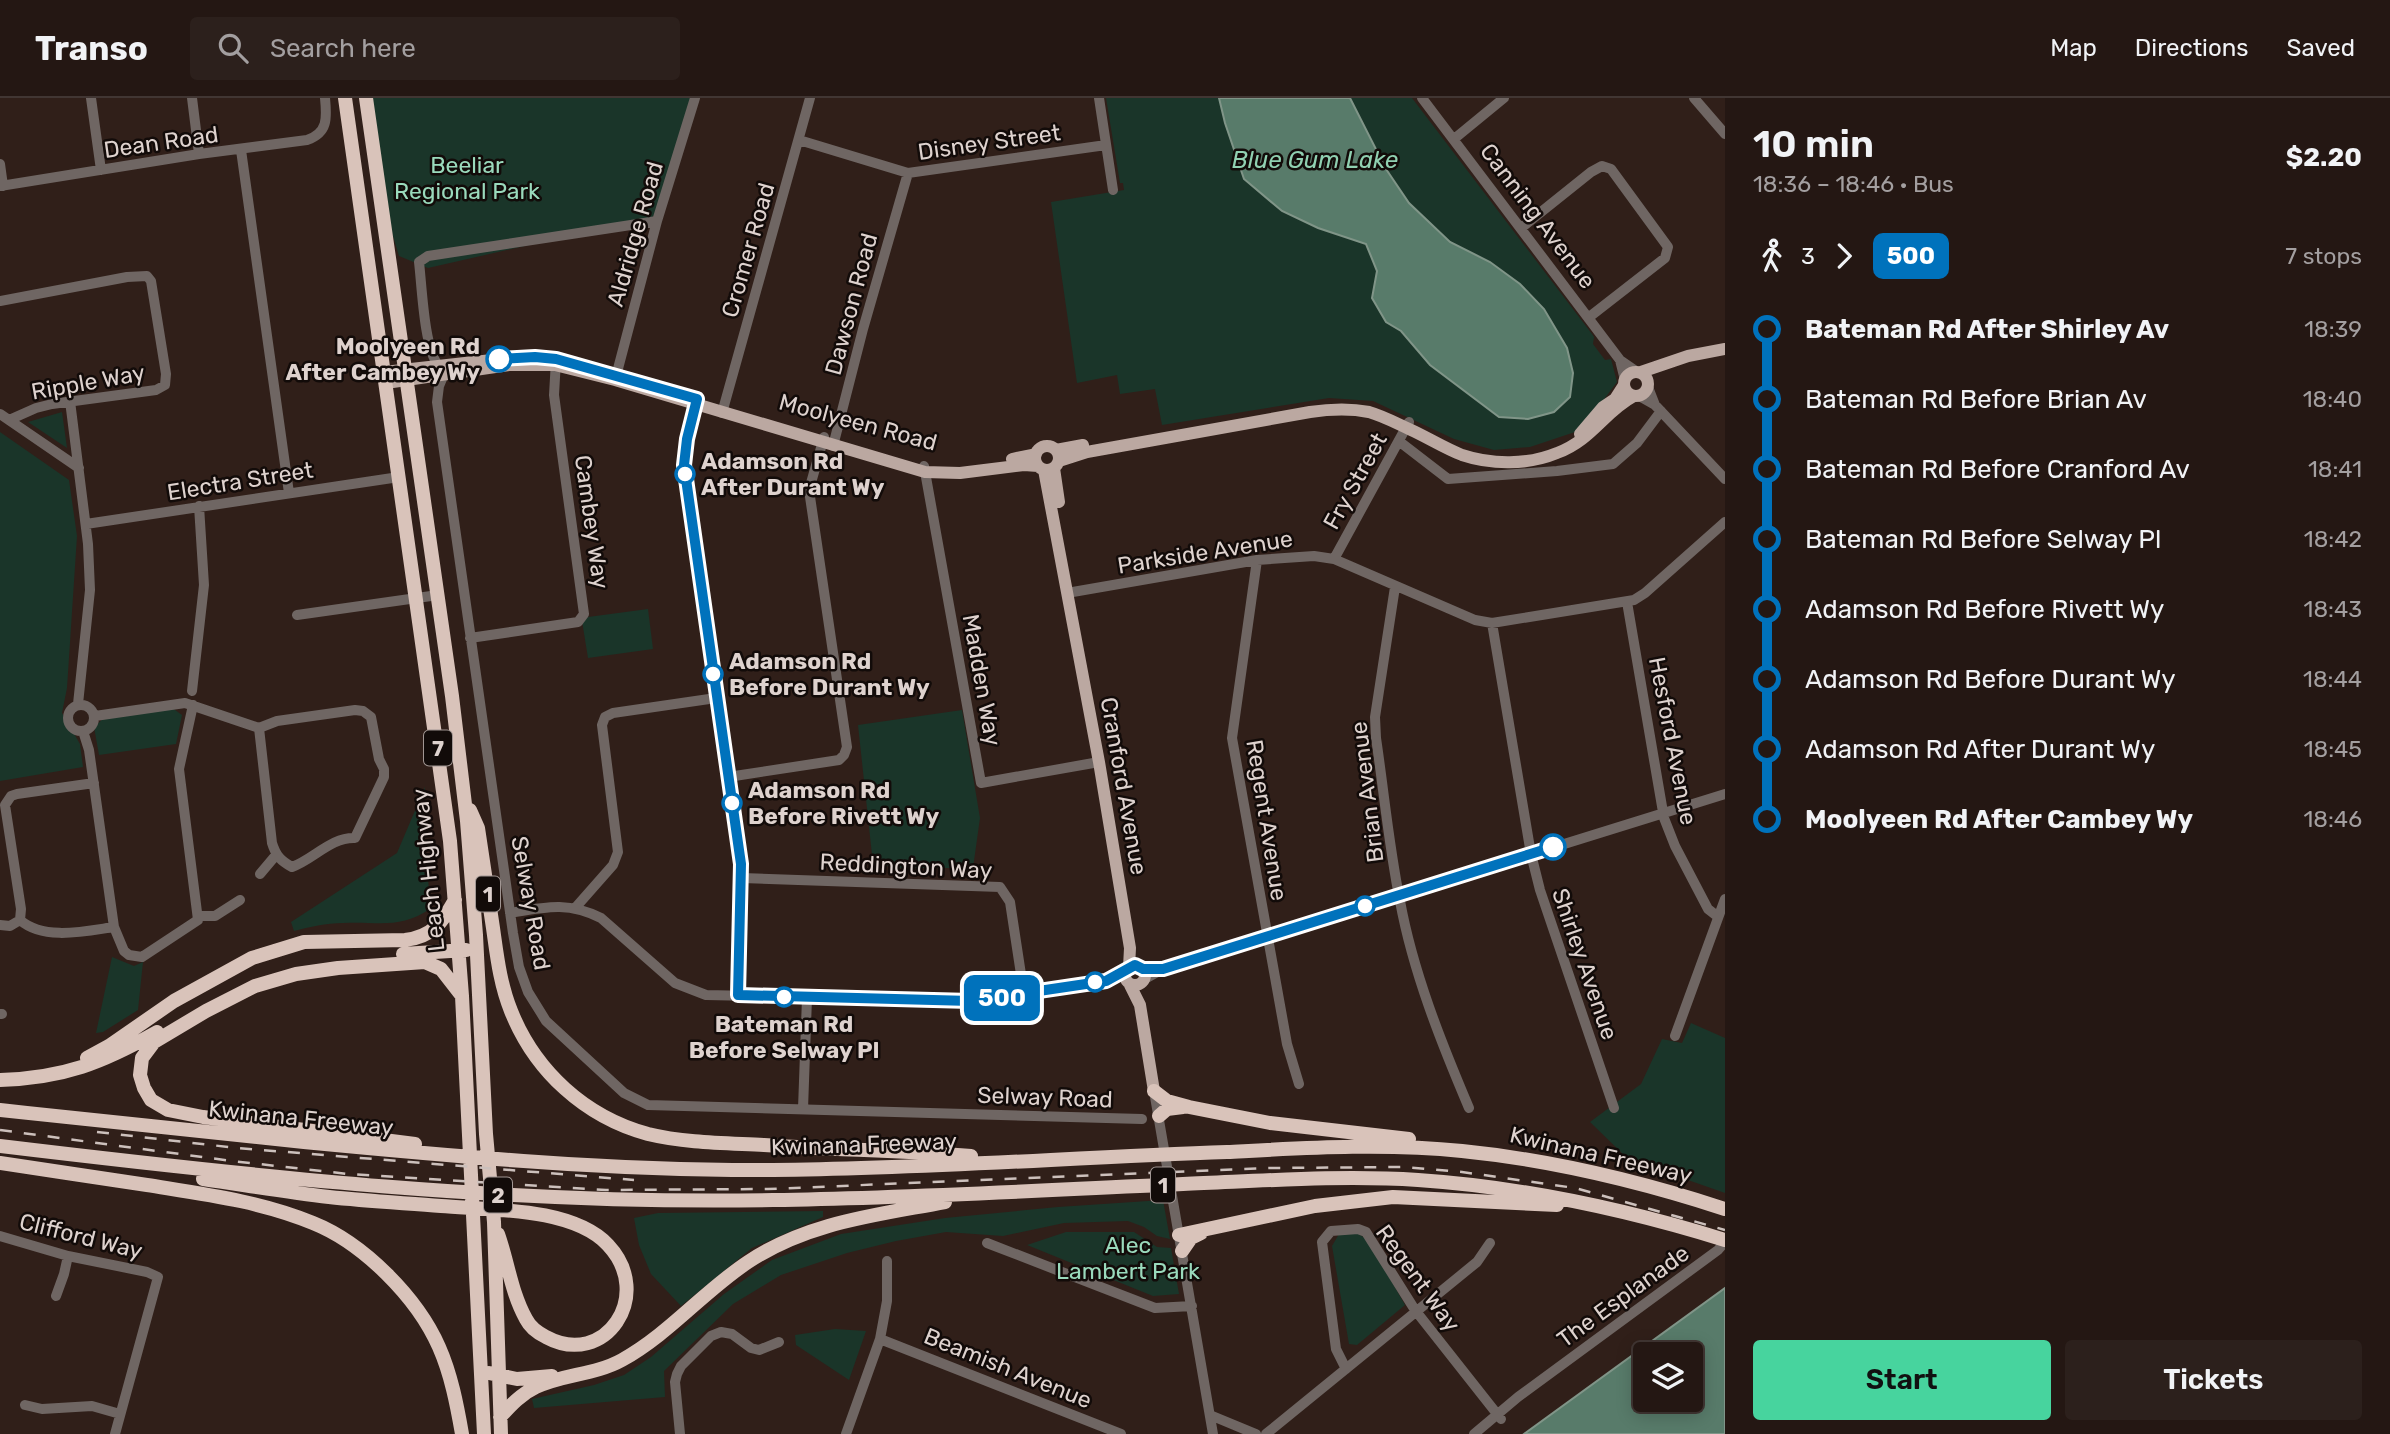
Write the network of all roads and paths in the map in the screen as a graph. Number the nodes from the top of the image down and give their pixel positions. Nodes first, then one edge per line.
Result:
1 (91, 98) edge
2 (192, 98) edge
3 (324, 98) edge
4 (345, 98) edge
5 (366, 98) edge
6 (695, 98) edge
7 (810, 98) edge
8 (1099, 98) edge
9 (1422, 98) edge
10 (1504, 98) edge
11 (1694, 98) edge
12 (370, 127) junction
13 (349, 131) junction
14 (1725, 134) edge
15 (1454, 139) junction
16 (799, 140) junction
17 (1106, 145) junction
18 (241, 149) junction
19 (199, 154) junction
20 (0, 164) edge
21 (101, 170) junction
22 (908, 173) junction
23 (2, 186) edge
24 (1113, 190) dead end
25 (657, 221) junction
26 (1521, 228) junction
27 (0, 302) edge
28 (1588, 317) junction
29 (1725, 349) edge
30 (1620, 360) junction
31 (555, 362) junction
32 (441, 370) junction
33 (405, 374) junction
34 (385, 377) junction
35 (615, 377) junction
36 (1624, 382) junction
37 (1641, 384) junction
38 (70, 401) junction
39 (696, 402) junction
40 (1658, 408) junction
41 (723, 410) junction
42 (4, 417) edge
43 (1407, 425) junction
44 (828, 441) junction
45 (1400, 442) junction
46 (1048, 461) junction
47 (79, 468) junction
48 (924, 469) junction
49 (399, 477) junction
50 (1725, 479) edge
51 (289, 493) junction
52 (199, 506) junction
53 (1725, 522) edge
54 (86, 524) junction
55 (1334, 559) junction
56 (1257, 561) junction
57 (1395, 587) junction
58 (1071, 593) junction
59 (438, 595) junction
60 (416, 597) junction
61 (1627, 603) junction
62 (297, 615) dead end
63 (1492, 624) junction
64 (470, 638) junction
65 (192, 691) dead end
66 (716, 698) junction
67 (78, 704) junction
68 (193, 705) junction
69 (95, 716) junction
70 (259, 728) junction
71 (83, 731) junction
72 (1099, 762) junction
73 (728, 777) junction
74 (94, 783) junction
75 (1725, 794) edge
76 (464, 797) junction
77 (1663, 813) junction
78 (1531, 854) junction
79 (276, 855) junction
80 (260, 874) dead end
81 (742, 878) junction
82 (1399, 896) junction
83 (455, 898) junction
84 (1725, 899) edge
85 (240, 900) dead end
86 (576, 907) junction
87 (510, 913) junction
88 (199, 916) junction
89 (1717, 916) junction
90 (20, 920) junction
91 (0, 925) edge
92 (114, 927) junction
93 (1268, 937) junction
94 (477, 949) junction
95 (459, 950) junction
96 (1135, 975) junction
97 (1024, 994) junction
98 (738, 995) junction
99 (462, 996) junction
100 (807, 998) junction
101 (176, 1024) junction
102 (1675, 1035) dead end
103 (154, 1038) junction
104 (33, 1078) junction
105 (0, 1080) edge
106 (1299, 1084) dead end
107 (1154, 1091) junction
108 (1189, 1107) junction
109 (1469, 1108) dead end
110 (1614, 1108) dead end
111 (0, 1110) edge
112 (803, 1110) junction
113 (1142, 1119) dead end
114 (1159, 1120) junction
115 (0, 1147) edge
116 (510, 1160) junction
117 (1018, 1160) junction
118 (0, 1163) edge
119 (998, 1192) junction
120 (1694, 1199) junction
121 (1601, 1208) junction
122 (1725, 1209) edge
123 (494, 1223) junction
124 (1208, 1228) junction
125 (1180, 1235) junction
126 (0, 1236) edge
127 (1725, 1241) edge
128 (987, 1243) dead end
129 (1490, 1243) dead end
130 (1182, 1251) junction
131 (68, 1256) junction
132 (887, 1261) dead end
133 (56, 1296) dead end
134 (1192, 1306) junction
135 (1415, 1310) junction
136 (880, 1339) junction
137 (779, 1342) dead end
138 (1346, 1369) junction
139 (481, 1371) junction
140 (585, 1374) junction
141 (498, 1376) junction
142 (25, 1405) dead end
143 (120, 1414) junction
144 (1210, 1415) junction
145 (500, 1417) junction
146 (1499, 1417) junction
147 (115, 1434) edge
148 (462, 1434) edge
149 (484, 1434) edge
150 (500, 1434) edge
151 (680, 1434) edge
152 (846, 1434) edge
153 (1121, 1434) edge
154 (1213, 1434) edge
155 (1256, 1434) edge
156 (1266, 1434) edge
157 (1474, 1434) edge
158 (1481, 1434) edge

1 - 21 street
2 - 19 street
3 - 18 street, Dean Road
4 - 13 highway, Leach Highway / 7
5 - 12 highway, Leach Highway / 7
6 - 25 street, Aldridge Road
7 - 16 street, Cromer Road
8 - 17 street
9 - 15 street, Canning Avenue
10 - 15 street
11 - 14 street
12 - 13 highway
12 - 33 highway, Leach Highway / 7
13 - 34 highway, Leach Highway / 7
15 - 26 street, Canning Avenue
16 - 22 street, Disney Street
16 - 41 street, Cromer Road
17 - 22 street, Disney Street
17 - 24 street
18 - 19 street, Dean Road
18 - 51 street
19 - 21 street, Dean Road
20 - 23 street
21 - 23 street, Dean Road
22 - 44 street, Dawson Road
25 - 32 street
25 - 35 street, Aldridge Road
26 - 28 street, Canning Avenue
26 - 28 street
27 - 38 street, Ripple Way
28 - 30 street, Canning Avenue
29 - 37 main road
30 - 36 street, Canning Avenue
30 - 37 street, Canning Avenue
31 - 32 main road, Moolyeen Road
31 - 35 main road, Moolyeen Road
31 - 64 street, Cambey Way
32 - 33 main road, Moolyeen Road
32 - 64 street, Selway Road
33 - 34 main road, Moolyeen Road
33 - 59 highway, Leach Highway / 7
34 - 49 highway, Leach Highway / 7
35 - 39 main road, Moolyeen Road
36 - 37 main road
36 - 37 main road, Canning Avenue
36 - 43 main road, Moolyeen Road
37 - 40 street, Canning Avenue
37 - 43 main road, Moolyeen Road
38 - 42 street, Ripple Way
38 - 47 street
39 - 41 main road, Moolyeen Road
39 - 66 street
40 - 45 street
40 - 50 street, Canning Avenue
41 - 44 main road, Moolyeen Road
42 - 47 street
43 - 45 street, Fry Street
43 - 46 main road, Moolyeen Road
44 - 48 main road, Moolyeen Road
44 - 73 street, Dawson Road
45 - 55 street, Fry Street
46 - 48 main road, Moolyeen Road
46 - 58 main road, Cranford Avenue
47 - 54 street
48 - 72 street, Madden Way
49 - 51 street, Electra Street
49 - 60 highway, Leach Highway / 7
51 - 52 street, Electra Street
52 - 54 street, Electra Street
52 - 65 street
53 - 61 street, Parkside Avenue
54 - 67 street
55 - 56 street, Parkside Avenue
55 - 57 street, Parkside Avenue
56 - 58 street, Parkside Avenue
56 - 93 street, Regent Avenue
57 - 63 street, Parkside Avenue
57 - 82 street, Brian Avenue
58 - 72 main road, Cranford Avenue
59 - 60 street
59 - 76 highway, Leach Highway / 7
60 - 62 street
60 - 83 highway, Leach Highway / 7
61 - 63 street, Parkside Avenue
61 - 77 street, Hesford Avenue
63 - 78 street, Shirley Avenue
64 - 87 street, Selway Road
66 - 73 street
66 - 86 street
67 - 69 street
67 - 71 street
68 - 69 street
68 - 70 street
68 - 88 street
69 - 71 street
70 - 79 street
70 - 79 street
71 - 74 street
72 - 96 main road, Cranford Avenue
73 - 81 street
74 - 90 street
74 - 92 street
75 - 77 street
76 - 94 highway, Leach Highway / 7
76 - 117 highway, 1
77 - 78 street
77 - 89 street, Hesford Avenue
78 - 82 street
78 - 110 street, Shirley Avenue
79 - 80 street
81 - 97 street, Reddington Way
81 - 98 street
82 - 93 street
82 - 109 street, Brian Avenue
83 - 95 highway, Leach Highway / 7
83 - 104 highway
84 - 89 street
85 - 88 street
86 - 87 street
86 - 98 street
87 - 112 street, Selway Road
88 - 92 street
89 - 102 street
90 - 91 street
90 - 92 street
93 - 96 street
93 - 106 street, Regent Avenue
94 - 95 highway
94 - 123 highway, Leach Highway / 7
95 - 99 highway, Leach Highway / 7
95 - 101 highway
96 - 97 street
96 - 107 main road, Cranford Avenue
97 - 100 street
98 - 100 street
99 - 101 highway
99 - 139 highway, Leach Highway / 7
100 - 112 street
101 - 103 highway
103 - 104 highway
103 - 116 highway
104 - 105 highway
107 - 108 highway
107 - 114 street, Cranford Avenue
108 - 114 highway
108 - 120 highway
111 - 116 highway, Kwinana Freeway / 2
112 - 113 street, Selway Road
114 - 125 street, Cranford Avenue
115 - 119 highway, 2
115 - 123 highway
116 - 117 highway, Kwinana Freeway / 2
117 - 120 highway, Kwinana Freeway / 1
118 - 148 highway
119 - 121 highway, 1
119 - 140 highway, 1
120 - 122 highway, Kwinana Freeway / 1
121 - 124 highway
121 - 127 highway, 1
123 - 141 highway, Leach Highway / 7
124 - 125 highway
124 - 130 highway
125 - 130 street, Cranford Avenue
126 - 131 street, Clifford Way
127 - 146 street, The Esplanade
128 - 134 street
129 - 135 street
130 - 134 street, Cranford Avenue
131 - 133 street
131 - 143 street, Clifford Way
132 - 136 street
134 - 144 street, Cranford Avenue
135 - 138 street
135 - 138 street, Regent Way
135 - 146 street, Regent Way
136 - 152 street
136 - 153 street, Beamish Avenue
137 - 151 street
138 - 156 street
139 - 141 highway, 1
139 - 149 highway, Leach Highway / 7
140 - 141 highway, 1
140 - 145 highway
141 - 145 highway, Leach Highway / 7
142 - 143 street
143 - 147 street, Clifford Way
144 - 154 street, Cranford Avenue
144 - 155 street
145 - 150 highway, Leach Highway / 7
146 - 157 street, The Esplanade
146 - 158 street, The Esplanade

